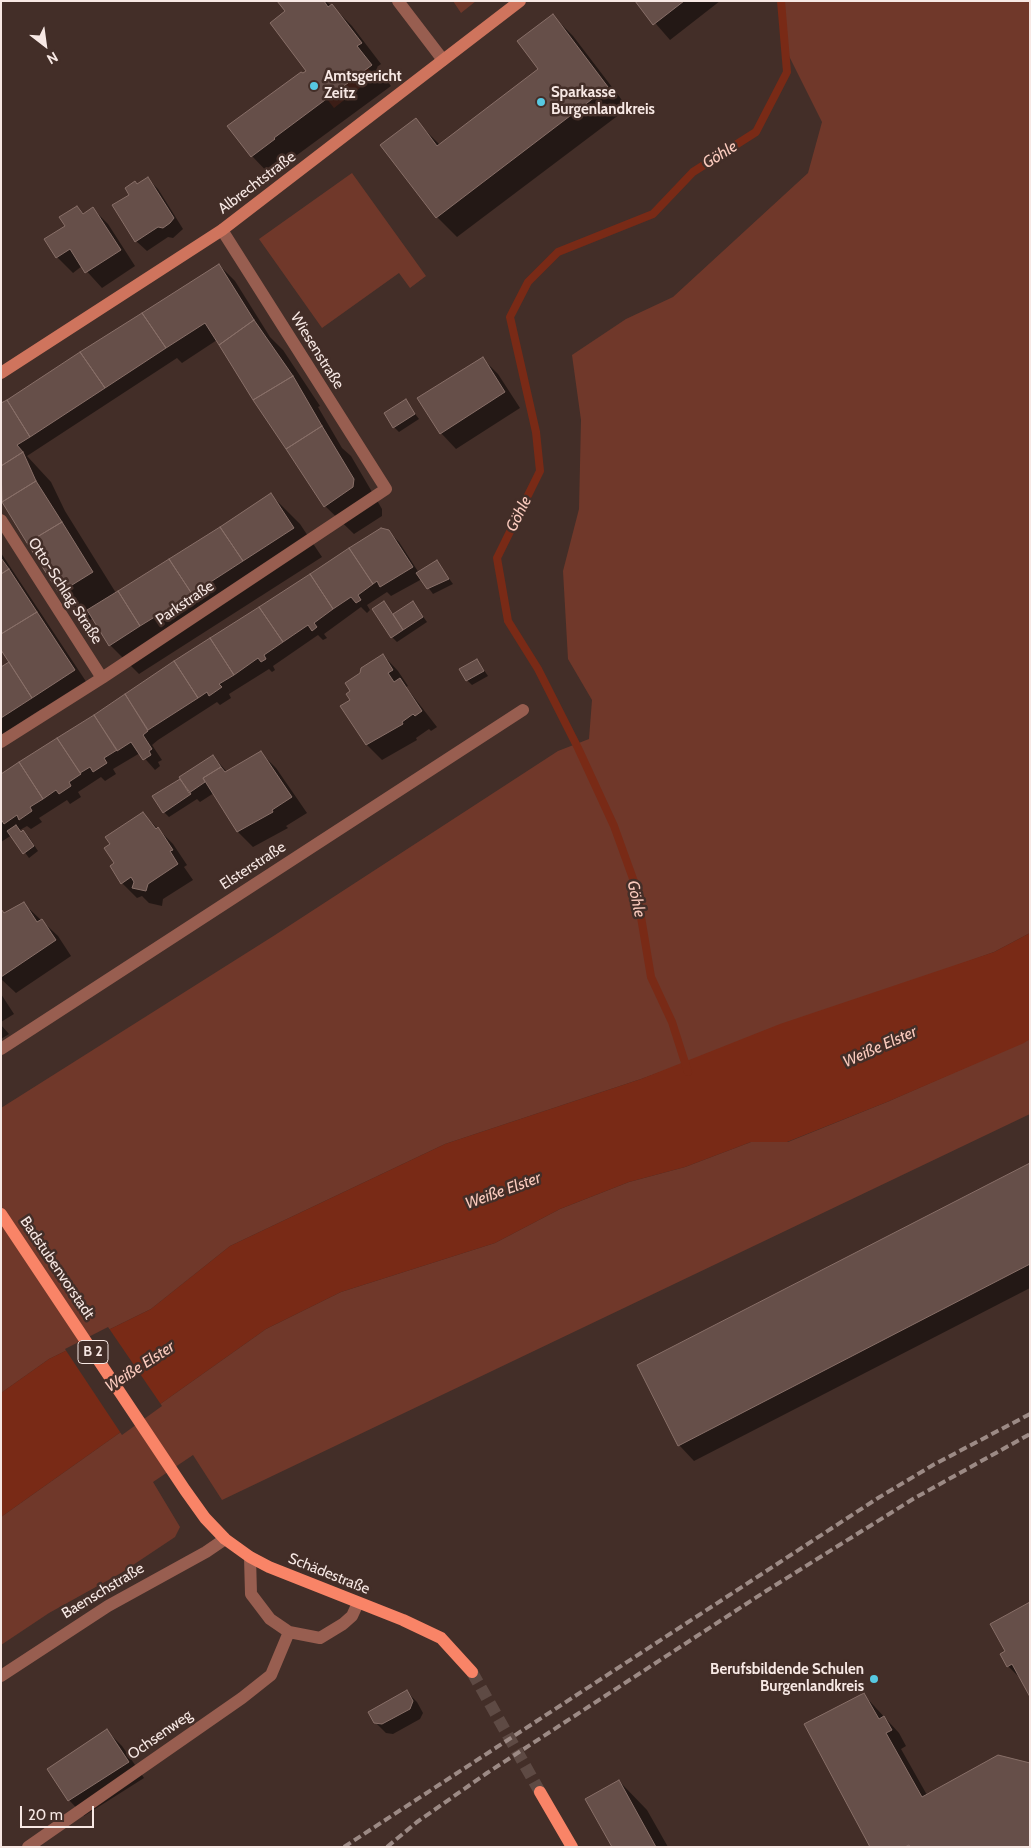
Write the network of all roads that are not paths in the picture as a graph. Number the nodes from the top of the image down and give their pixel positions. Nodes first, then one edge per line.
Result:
1 (398, 1) edge
2 (520, 1) edge
3 (443, 60) junction
4 (222, 230) junction
5 (1, 373) edge
6 (386, 489) joint
7 (1, 520) edge
8 (102, 678) junction
9 (523, 710) dead end
10 (1, 742) edge
11 (1, 1049) edge
12 (1, 1214) edge
13 (185, 1490) joint
14 (225, 1539) junction
15 (250, 1557) junction
16 (358, 1603) junction
17 (289, 1632) junction
18 (472, 1672) tunnel mouth
19 (1, 1676) edge
20 (540, 1792) tunnel mouth
21 (28, 1847) edge
22 (572, 1847) edge

1 - 3 street
2 - 3 main road, Albrechtstraße
3 - 4 main road, Albrechtstraße
4 - 5 main road, Albrechtstraße
4 - 6 street, Wiesenstraße
6 - 8 street, Parkstraße
7 - 8 street, Otto-Schlag Straße
8 - 10 street, Parkstraße
9 - 11 street, Elsterstraße
12 - 13 main road, Badstubenvorstadt / B 2
13 - 14 main road, Schädestraße / B 2
14 - 15 main road, Schädestraße / B 2
14 - 19 street, Baenschstraße
15 - 16 main road, Schädestraße / B 2
15 - 17 street
16 - 17 street
16 - 18 main road, Schädestraße / B 2
17 - 21 street, Ochsenweg
20 - 22 main road

